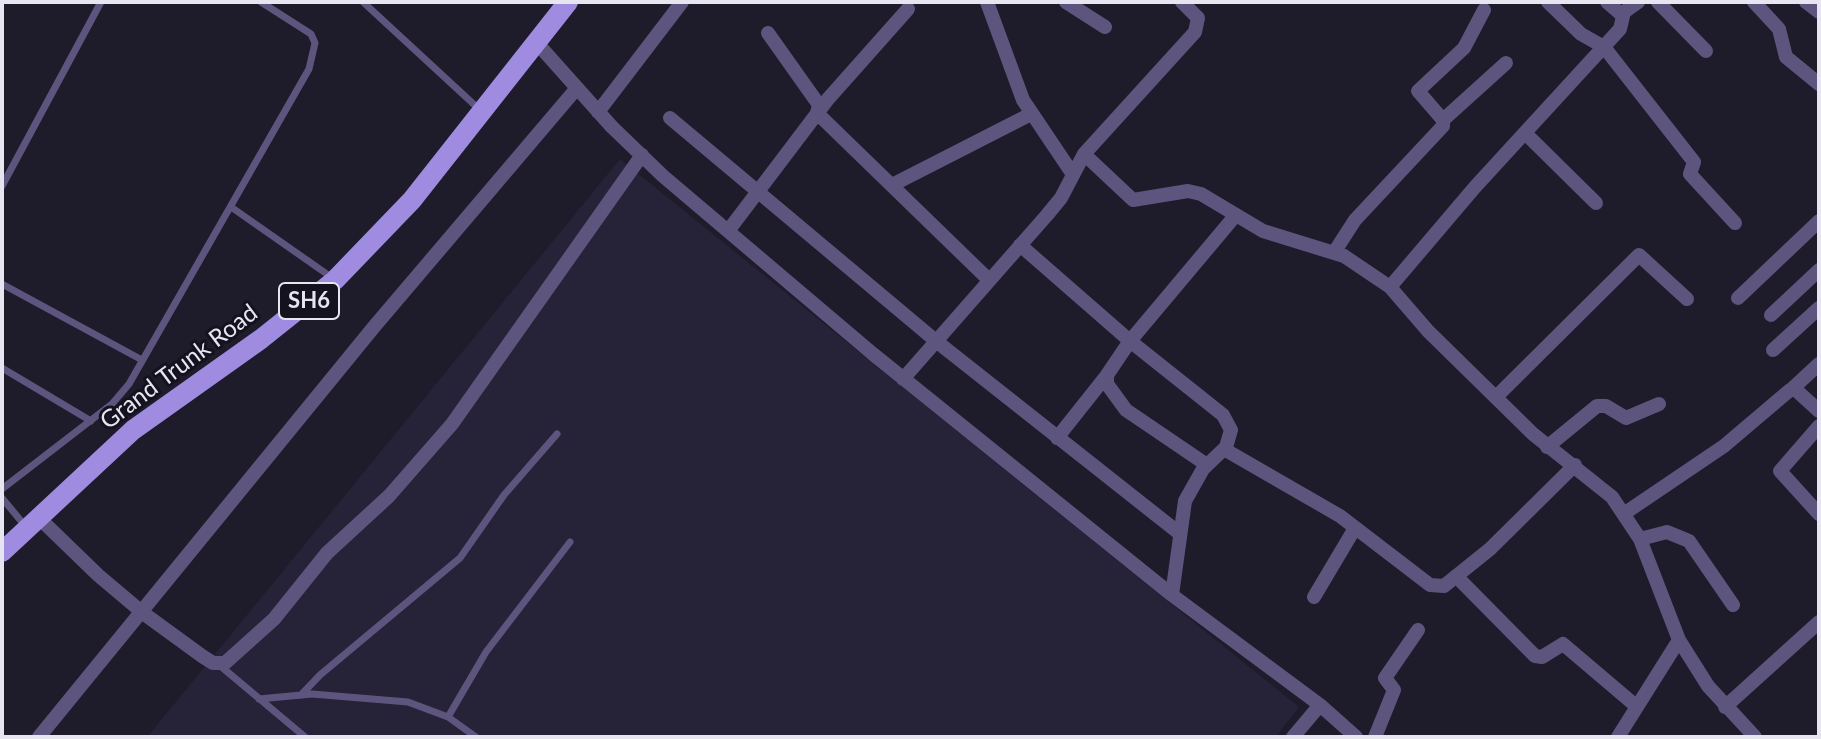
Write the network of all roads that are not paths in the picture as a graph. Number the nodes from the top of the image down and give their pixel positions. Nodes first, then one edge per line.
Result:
1 (101, 2) edge
2 (261, 2) edge
3 (363, 2) edge
4 (568, 2) edge
5 (682, 2) edge
6 (987, 2) edge
7 (1066, 2) edge
8 (1182, 2) edge
9 (1548, 2) edge
10 (1607, 2) edge
11 (1638, 2) edge
12 (1658, 2) edge
13 (1754, 2) edge
14 (1806, 2) edge
15 (908, 9) dead end
16 (1484, 10) dead end
17 (1819, 12) edge
18 (1622, 15) junction
19 (1105, 27) dead end
20 (768, 33) dead end
21 (536, 42) junction
22 (1604, 47) junction
23 (1706, 51) dead end
24 (1506, 63) dead end
25 (1819, 84) edge
26 (577, 88) junction
27 (480, 110) junction
28 (598, 112) junction
29 (817, 113) junction
30 (1031, 114) junction
31 (670, 118) dead end
32 (1443, 120) junction
33 (1525, 133) junction
34 (1084, 154) junction
35 (642, 155) junction
36 (1072, 173) junction
37 (892, 185) junction
38 (2, 186) edge
39 (757, 193) junction
40 (1596, 203) dead end
41 (231, 207) junction
42 (1235, 216) junction
43 (1819, 221) edge
44 (1735, 223) dead end
45 (728, 231) junction
46 (1020, 245) junction
47 (1335, 251) junction
48 (1819, 270) edge
49 (988, 279) junction
50 (335, 280) junction
51 (2, 284) edge
52 (1390, 287) junction
53 (1738, 298) dead end
54 (1687, 299) dead end
55 (1819, 308) edge
56 (1771, 315) dead end
57 (936, 341) junction
58 (1130, 341) junction
59 (1773, 350) dead end
60 (142, 360) junction
61 (1819, 364) edge
62 (2, 368) edge
63 (1107, 375) junction
64 (903, 379) junction
65 (1792, 389) junction
66 (1496, 397) junction
67 (1659, 404) dead end
68 (1819, 411) edge
69 (91, 421) junction
70 (1819, 426) edge
71 (557, 434) dead end
72 (1057, 438) junction
73 (1226, 447) junction
74 (1547, 447) junction
75 (1207, 465) junction
76 (1575, 465) junction
77 (2, 489) edge
78 (2, 498) edge
79 (1625, 513) junction
80 (1819, 514) edge
81 (31, 521) junction
82 (1355, 528) junction
83 (1179, 533) junction
84 (1640, 539) junction
85 (570, 542) dead end
86 (2, 552) edge
87 (1456, 576) junction
88 (1172, 595) junction
89 (1314, 597) dead end
90 (1733, 605) dead end
91 (143, 613) junction
92 (1819, 622) edge
93 (1418, 630) dead end
94 (1679, 640) junction
95 (218, 664) junction
96 (301, 695) junction
97 (259, 699) junction
98 (1320, 705) junction
99 (1636, 706) junction
100 (1725, 707) junction
101 (448, 717) junction
102 (39, 737) edge
103 (305, 737) edge
104 (476, 737) edge
105 (1293, 737) edge
106 (1356, 737) edge
107 (1375, 737) edge
108 (1618, 737) edge
109 (1755, 737) edge

1 - 38 lane
2 - 41 lane
3 - 27 lane
4 - 21 main road, Grand Trunk Road / SH6
5 - 28 street
6 - 30 street
7 - 19 street
8 - 34 street
9 - 22 street
10 - 18 street
11 - 18 street
12 - 23 street
13 - 25 street
14 - 17 street
15 - 29 street
16 - 32 street
18 - 22 street
20 - 29 street
21 - 26 street
21 - 27 main road, Grand Trunk Road / SH6
22 - 33 street
22 - 44 street
24 - 32 street
26 - 28 street
26 - 91 street
27 - 50 main road, Grand Trunk Road / SH6
28 - 35 street
29 - 37 street
29 - 39 street
30 - 36 street
30 - 37 street
31 - 39 street
32 - 47 street
33 - 40 street
33 - 52 street
34 - 36 street
34 - 42 street
35 - 45 street
35 - 95 street
36 - 46 street
37 - 49 street
39 - 45 street
39 - 57 street
41 - 50 lane
41 - 60 lane
42 - 47 street
42 - 58 street
43 - 53 street
45 - 64 street
46 - 49 street
46 - 58 street
47 - 52 street
48 - 56 street
49 - 57 street
50 - 81 main road, Grand Trunk Road / SH6
51 - 60 lane
52 - 66 street
54 - 66 street
55 - 59 street
57 - 64 street
57 - 72 street
58 - 63 street
58 - 73 street
60 - 69 lane
61 - 65 street
62 - 69 lane
63 - 72 street
63 - 75 street
64 - 88 street
65 - 68 street
65 - 79 street
66 - 74 street
67 - 74 street
69 - 77 lane
70 - 80 street
71 - 96 lane
72 - 83 street
73 - 75 street
73 - 82 street
74 - 76 street
75 - 83 street
76 - 79 street
76 - 87 street
78 - 81 lane
79 - 84 street
81 - 86 main road, Grand Trunk Road / SH6
81 - 91 street
82 - 87 street
82 - 89 street
83 - 88 street
84 - 90 street
84 - 94 street
85 - 101 lane
87 - 99 street
88 - 98 street
91 - 95 street
91 - 102 street
92 - 100 street
93 - 107 street
94 - 99 street
94 - 100 street
95 - 97 lane
96 - 97 lane
96 - 101 lane
97 - 103 lane
98 - 105 street
98 - 106 street
99 - 108 street
100 - 109 street
101 - 104 lane

